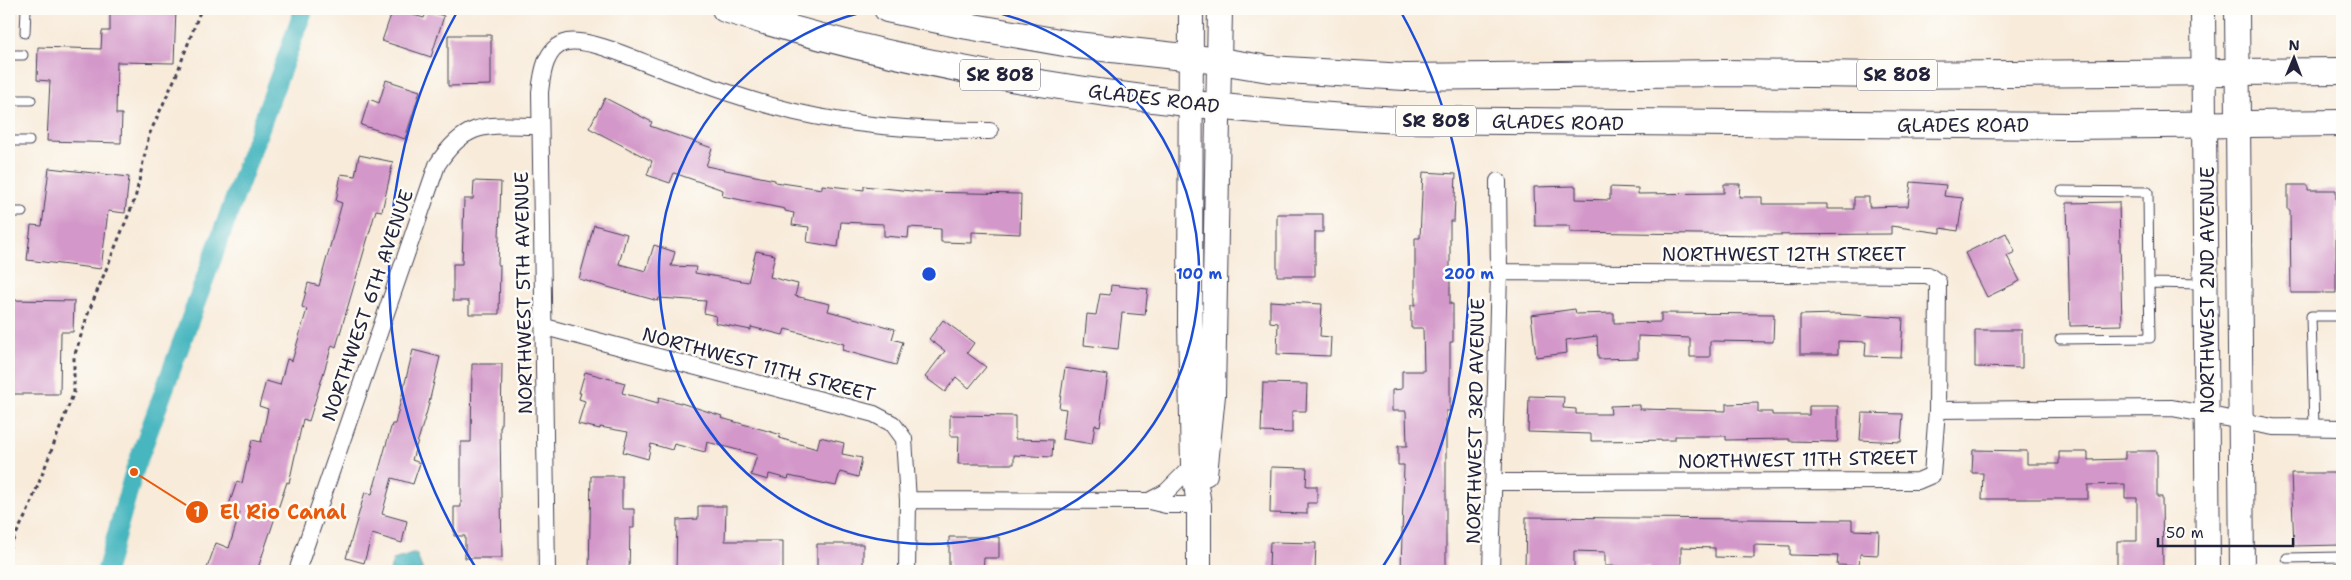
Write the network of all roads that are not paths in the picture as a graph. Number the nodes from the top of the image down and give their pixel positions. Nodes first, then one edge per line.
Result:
1 (26, 9) edge
2 (725, 9) edge
3 (887, 9) edge
4 (1191, 9) edge
5 (1220, 9) edge
6 (2203, 9) edge
7 (2240, 11) edge
8 (25, 33) dead end
9 (23, 55) dead end
10 (9, 56) edge
11 (1191, 58) junction
12 (1220, 61) junction
13 (2342, 71) edge
14 (2204, 72) junction
15 (2238, 72) junction
16 (9, 100) edge
17 (31, 100) dead end
18 (1191, 104) junction
19 (1218, 107) junction
20 (2342, 123) edge
21 (2205, 124) junction
22 (2238, 124) junction
23 (540, 126) junction
24 (990, 131) dead end
25 (9, 141) edge
26 (29, 141) dead end
27 (1498, 181) dead end
28 (2062, 191) dead end
29 (9, 212) edge
30 (22, 212) dead end
31 (1499, 272) junction
32 (2149, 283) junction
33 (2207, 284) junction
34 (2342, 316) edge
35 (545, 327) junction
36 (2060, 339) dead end
37 (1937, 410) junction
38 (2207, 414) junction
39 (2241, 421) junction
40 (2314, 428) junction
41 (2342, 428) edge
42 (1193, 465) junction
43 (1493, 482) junction
44 (908, 500) junction
45 (1149, 501) junction
46 (1199, 505) junction
47 (2342, 557) edge
48 (2287, 558) dead end
49 (297, 571) edge
50 (547, 571) edge
51 (906, 571) edge
52 (1199, 571) edge
53 (1491, 571) edge
54 (2208, 571) edge
55 (2242, 571) edge

1 - 8 lane
2 - 18 main road, GLADES ROAD / SR 808
3 - 11 main road, SR 808
4 - 11 street
5 - 12 street
6 - 14 street, NORTHWEST 2ND AVENUE
7 - 15 street, NORTHWEST 2ND AVENUE
9 - 10 lane
11 - 12 main road, SR 808
11 - 18 street
12 - 14 main road, SR 808
12 - 19 street
13 - 15 main road, SR 808
14 - 15 main road, SR 808
14 - 21 street, NORTHWEST 2ND AVENUE
15 - 22 street, NORTHWEST 2ND AVENUE
16 - 17 lane
18 - 19 main road, GLADES ROAD / SR 808
18 - 42 street
19 - 21 main road, GLADES ROAD / SR 808
19 - 46 street
20 - 22 main road, GLADES ROAD / SR 808
21 - 22 main road, GLADES ROAD / SR 808
21 - 33 street, NORTHWEST 2ND AVENUE
22 - 39 street, NORTHWEST 2ND AVENUE
23 - 24 street, NORTHWEST 5TH AVENUE
23 - 35 street, NORTHWEST 5TH AVENUE
23 - 49 street, NORTHWEST 6TH AVENUE
25 - 26 lane
27 - 31 street, NORTHWEST 3RD AVENUE
28 - 32 lane
29 - 30 lane
31 - 37 street, NORTHWEST 12TH STREET
31 - 43 street, NORTHWEST 3RD AVENUE
32 - 33 lane
32 - 36 lane
33 - 38 street, NORTHWEST 2ND AVENUE
34 - 40 lane
35 - 44 street, NORTHWEST 11TH STREET
35 - 50 street, NORTHWEST 5TH AVENUE
37 - 38 street
37 - 43 street, NORTHWEST 11TH STREET
38 - 39 street
38 - 54 street, NORTHWEST 2ND AVENUE
39 - 40 street
39 - 55 street, NORTHWEST 2ND AVENUE
40 - 41 street
42 - 45 street
42 - 46 street
43 - 53 street, NORTHWEST 3RD AVENUE
44 - 45 street
44 - 51 street, NORTHWEST 11TH STREET
45 - 46 street
46 - 52 street
47 - 48 lane

